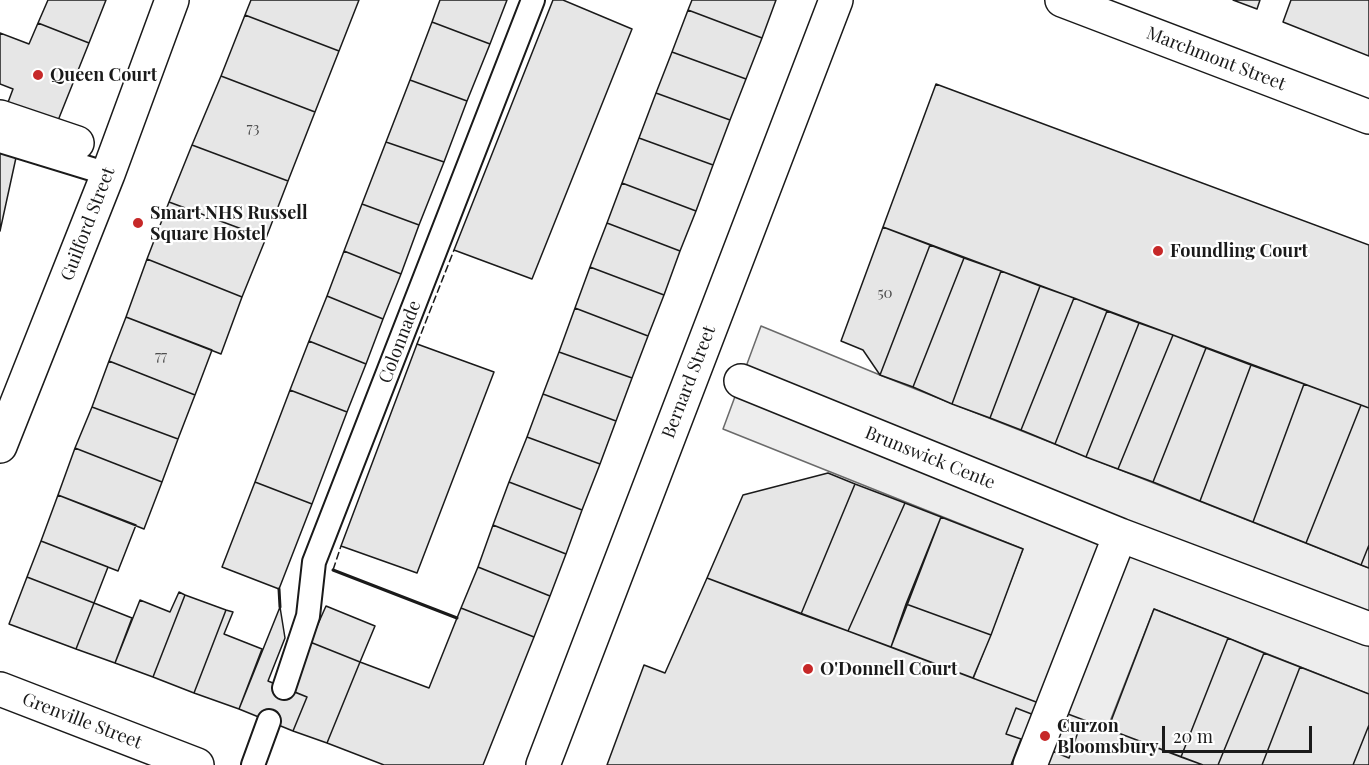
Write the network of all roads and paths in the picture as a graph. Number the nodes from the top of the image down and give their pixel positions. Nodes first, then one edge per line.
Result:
1 (172, 0) edge
2 (533, 0) edge
3 (836, 0) edge
4 (1062, 0) edge
5 (0, 117) edge
6 (1369, 117) edge
7 (0, 141) edge
8 (77, 143) dead end
9 (108, 174) junction
10 (741, 381) dead end
11 (0, 447) edge
12 (1120, 535) junction
13 (1369, 629) edge
14 (284, 688) dead end
15 (0, 689) edge
16 (269, 721) dead end
17 (197, 765) edge
18 (253, 765) edge
19 (543, 765) edge
20 (1030, 765) edge

1 - 9 main road, Guilford Street
2 - 14 lane, Colonnade
3 - 19 main road, Bernard Street
4 - 6 main road, Marchmont Street
5 - 8 main road
7 - 9 lane
9 - 11 main road, Guilford Street
10 - 12 main road, Brunswick Cente
12 - 13 main road, Brunswick Cente
12 - 20 main road
15 - 17 main road, Grenville Street
16 - 18 lane

